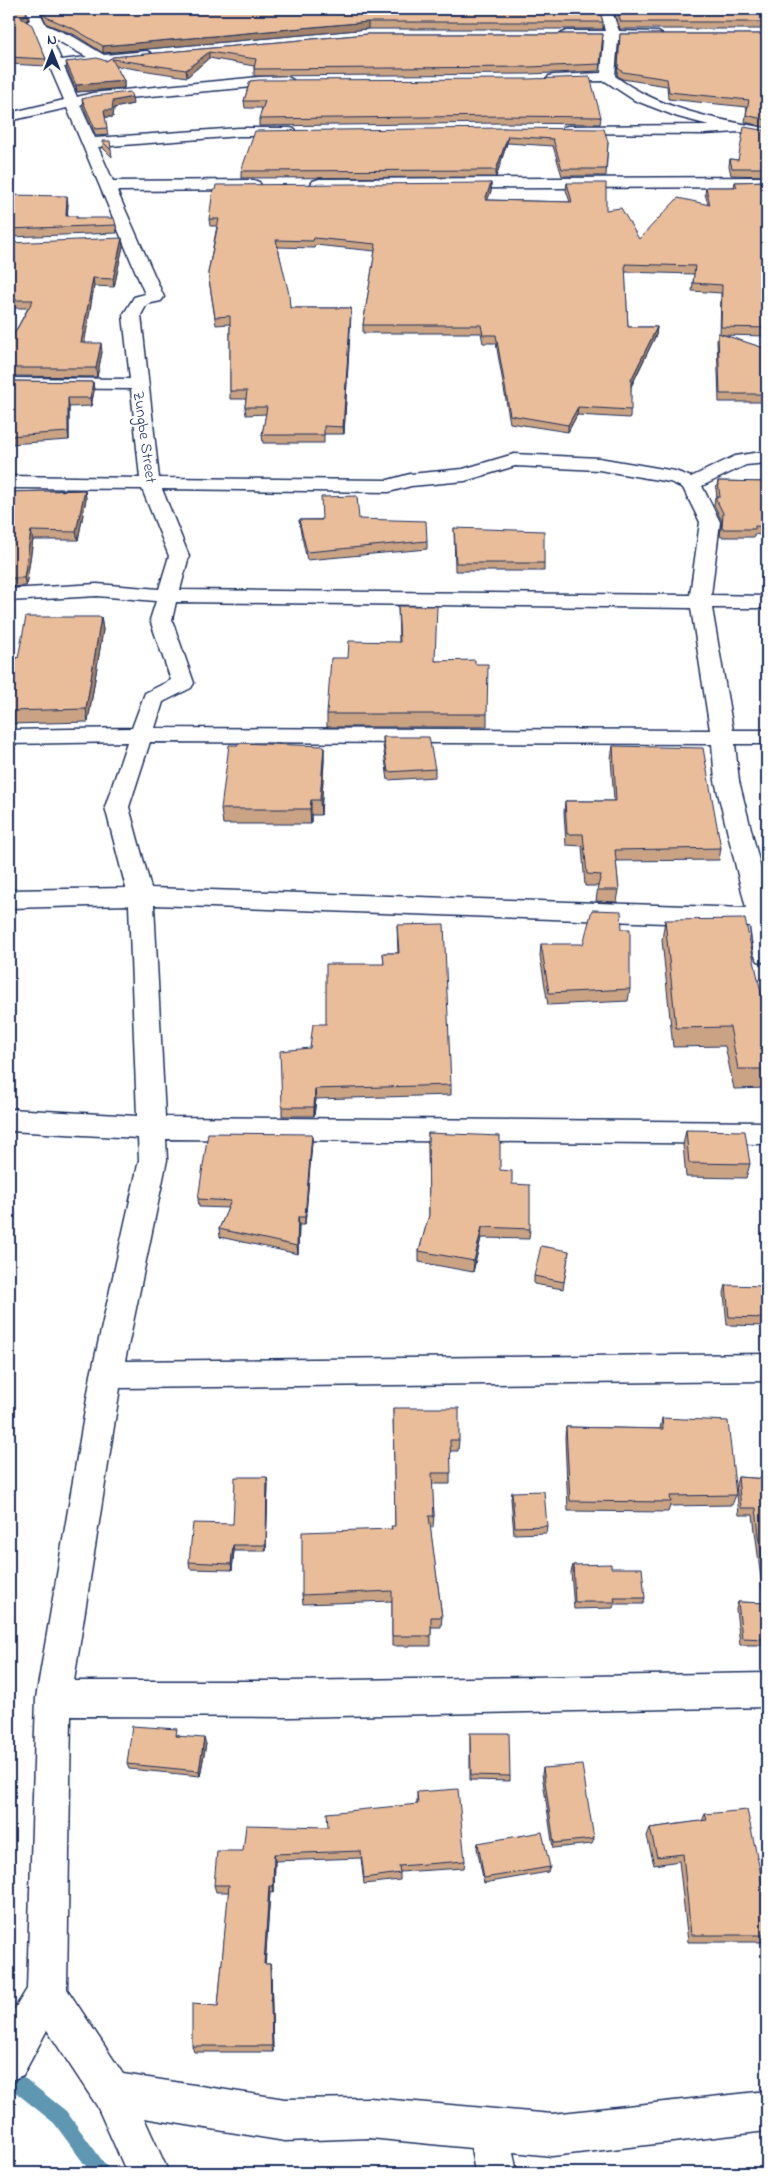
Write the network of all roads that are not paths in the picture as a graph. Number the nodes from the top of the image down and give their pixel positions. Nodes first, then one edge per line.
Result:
1 (24, 9) edge
2 (32, 9) edge
3 (605, 9) edge
4 (556, 35) edge
5 (611, 36) junction
6 (674, 36) edge
7 (163, 54) edge
8 (56, 63) junction
9 (130, 72) edge
10 (608, 77) junction
11 (302, 80) edge
12 (538, 80) edge
13 (71, 99) junction
14 (9, 117) edge
15 (737, 128) junction
16 (550, 129) edge
17 (306, 132) edge
18 (767, 132) edge
19 (90, 144) junction
20 (767, 182) edge
21 (264, 185) edge
22 (304, 185) edge
23 (108, 186) junction
24 (9, 382) edge
25 (128, 384) dead end
26 (767, 457) edge
27 (9, 482) edge
28 (150, 484) junction
29 (691, 484) junction
30 (9, 595) edge
31 (168, 596) junction
32 (700, 601) junction
33 (767, 602) edge
34 (141, 735) junction
35 (9, 737) edge
36 (723, 737) junction
37 (767, 737) edge
38 (141, 896) junction
39 (9, 899) edge
40 (764, 918) edge
41 (767, 954) edge
42 (9, 1120) edge
43 (152, 1128) junction
44 (767, 1133) edge
45 (767, 1368) edge
46 (106, 1375) junction
47 (767, 1690) edge
48 (54, 1698) junction
49 (47, 1994) junction
50 (17, 2044) edge
51 (111, 2092) junction
52 (767, 2111) edge
53 (489, 2129) junction
54 (148, 2173) edge
55 (496, 2173) edge

1 - 9 street
2 - 8 street, Zungbe Street
3 - 5 street
4 - 5 street
5 - 6 street
5 - 10 street
7 - 8 street
8 - 13 street, Zungbe Street
10 - 12 street
10 - 15 street
11 - 13 street
13 - 14 street
13 - 19 street, Zungbe Street
15 - 16 street
15 - 18 street
17 - 19 street
19 - 23 street, Zungbe Street
20 - 22 street
21 - 23 street
23 - 28 street, Zungbe Street
24 - 25 street
26 - 29 street
27 - 28 street
28 - 29 street
28 - 31 street, Zungbe Street
29 - 32 street
30 - 31 street
31 - 32 street
31 - 34 street, Zungbe Street
32 - 33 street
32 - 36 street
34 - 35 street
34 - 36 street
34 - 38 street, Zungbe Street
36 - 37 street
36 - 40 street
38 - 39 street
38 - 40 street
38 - 43 street, Zungbe Street
40 - 41 street
42 - 43 street
43 - 44 street
43 - 46 street, Zungbe Street
45 - 46 street
46 - 48 street, Zungbe Street
47 - 48 street
48 - 49 street, Zungbe Street
49 - 50 street
49 - 51 street
51 - 53 street
51 - 54 street
52 - 53 street
53 - 55 street

